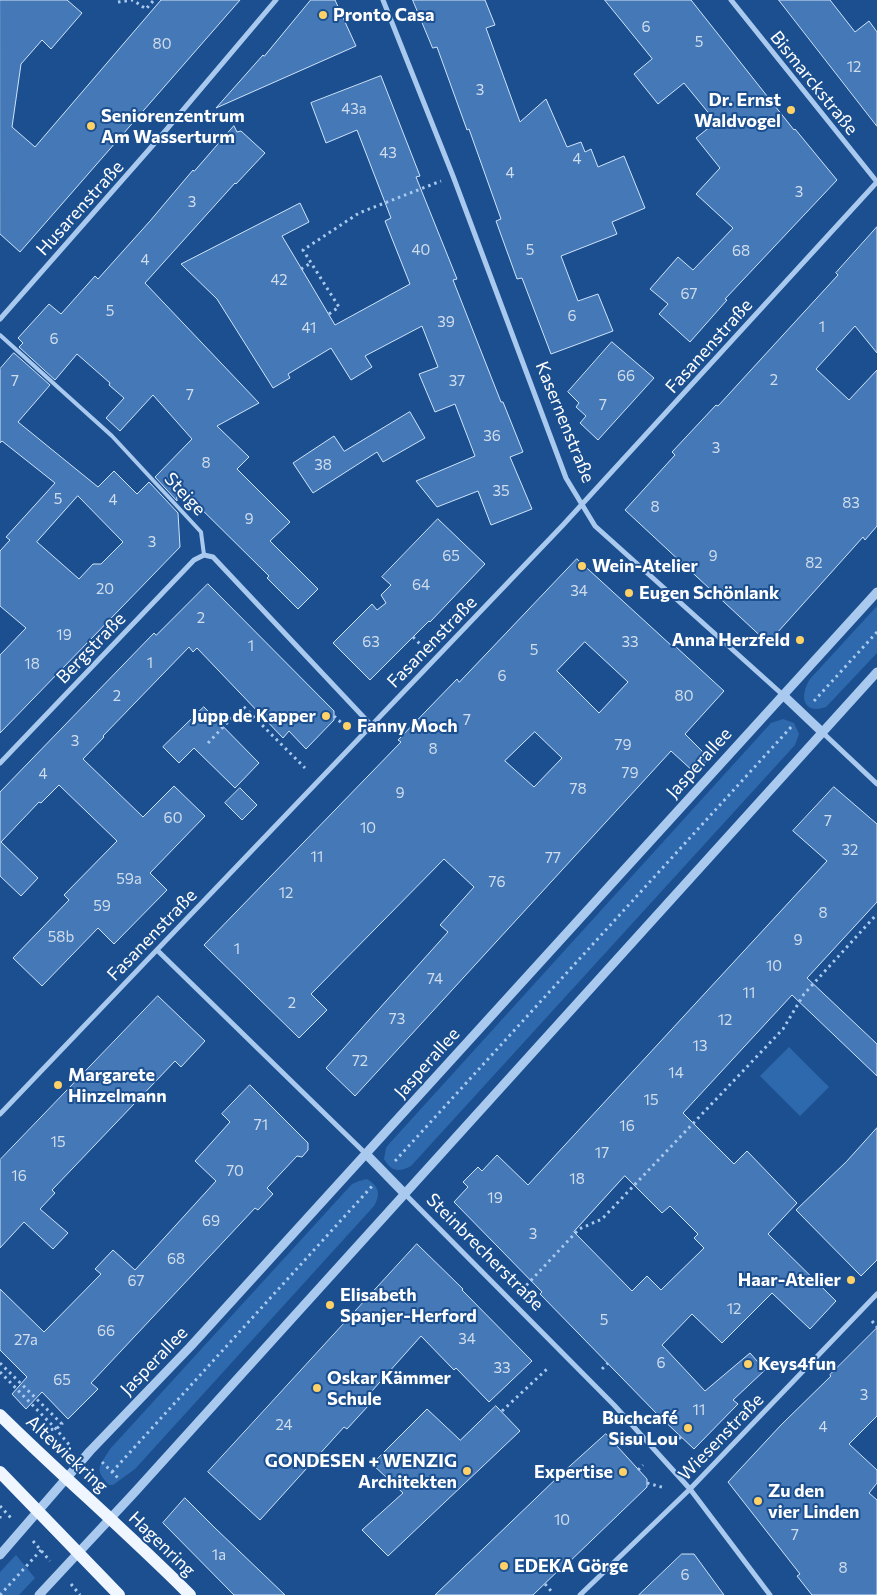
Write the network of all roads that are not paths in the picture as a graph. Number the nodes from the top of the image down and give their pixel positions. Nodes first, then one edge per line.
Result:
1 (276, 0) edge
2 (383, 0) edge
3 (731, 0) edge
4 (877, 182) edge
5 (0, 319) edge
6 (0, 335) edge
7 (582, 504) junction
8 (204, 555) junction
9 (877, 592) edge
10 (877, 672) edge
11 (783, 695) junction
12 (371, 725) junction
13 (822, 732) junction
14 (0, 764) edge
15 (877, 784) edge
16 (157, 950) junction
17 (0, 1114) edge
18 (366, 1154) junction
19 (404, 1194) junction
20 (877, 1294) edge
21 (0, 1414) edge
22 (0, 1472) edge
23 (66, 1478) junction
24 (690, 1489) junction
25 (38, 1512) junction
26 (110, 1518) junction
27 (78, 1553) junction
28 (0, 1556) edge
29 (39, 1595) edge
30 (119, 1595) edge
31 (190, 1595) edge
32 (580, 1595) edge
33 (770, 1595) edge

1 - 5 street, Husarenstraße
2 - 7 street, Kasernenstraße
3 - 4 street, Bismarckstraße
4 - 7 street, Fasanenstraße
6 - 8 lane, Steige
7 - 11 street, Kasernenstraße
7 - 12 street, Fasanenstraße
8 - 12 street
8 - 14 street, Bergstraße
9 - 11 street, Jasperallee
10 - 13 street
11 - 13 street, Kasernenstraße
11 - 18 street, Jasperallee
12 - 16 street, Fasanenstraße
13 - 15 street, Kasernenstraße
13 - 19 street
16 - 17 street, Fasanenstraße
16 - 18 street, Steinbrecherstraße
18 - 19 street, Steinbrecherstraße
18 - 23 street, Jasperallee
19 - 24 street, Steinbrecherstraße
19 - 26 street
20 - 24 street, Wiesenstraße
21 - 23 main road, Altewiekring
22 - 25 main road
23 - 25 street, Jasperallee
23 - 26 main road, Altewiekring
24 - 32 street, Wiesenstraße
24 - 33 street, Steinbrecherstraße
25 - 27 main road
25 - 28 street, Jasperallee
26 - 27 street
26 - 31 main road, Hagenring
27 - 29 street
27 - 30 main road

